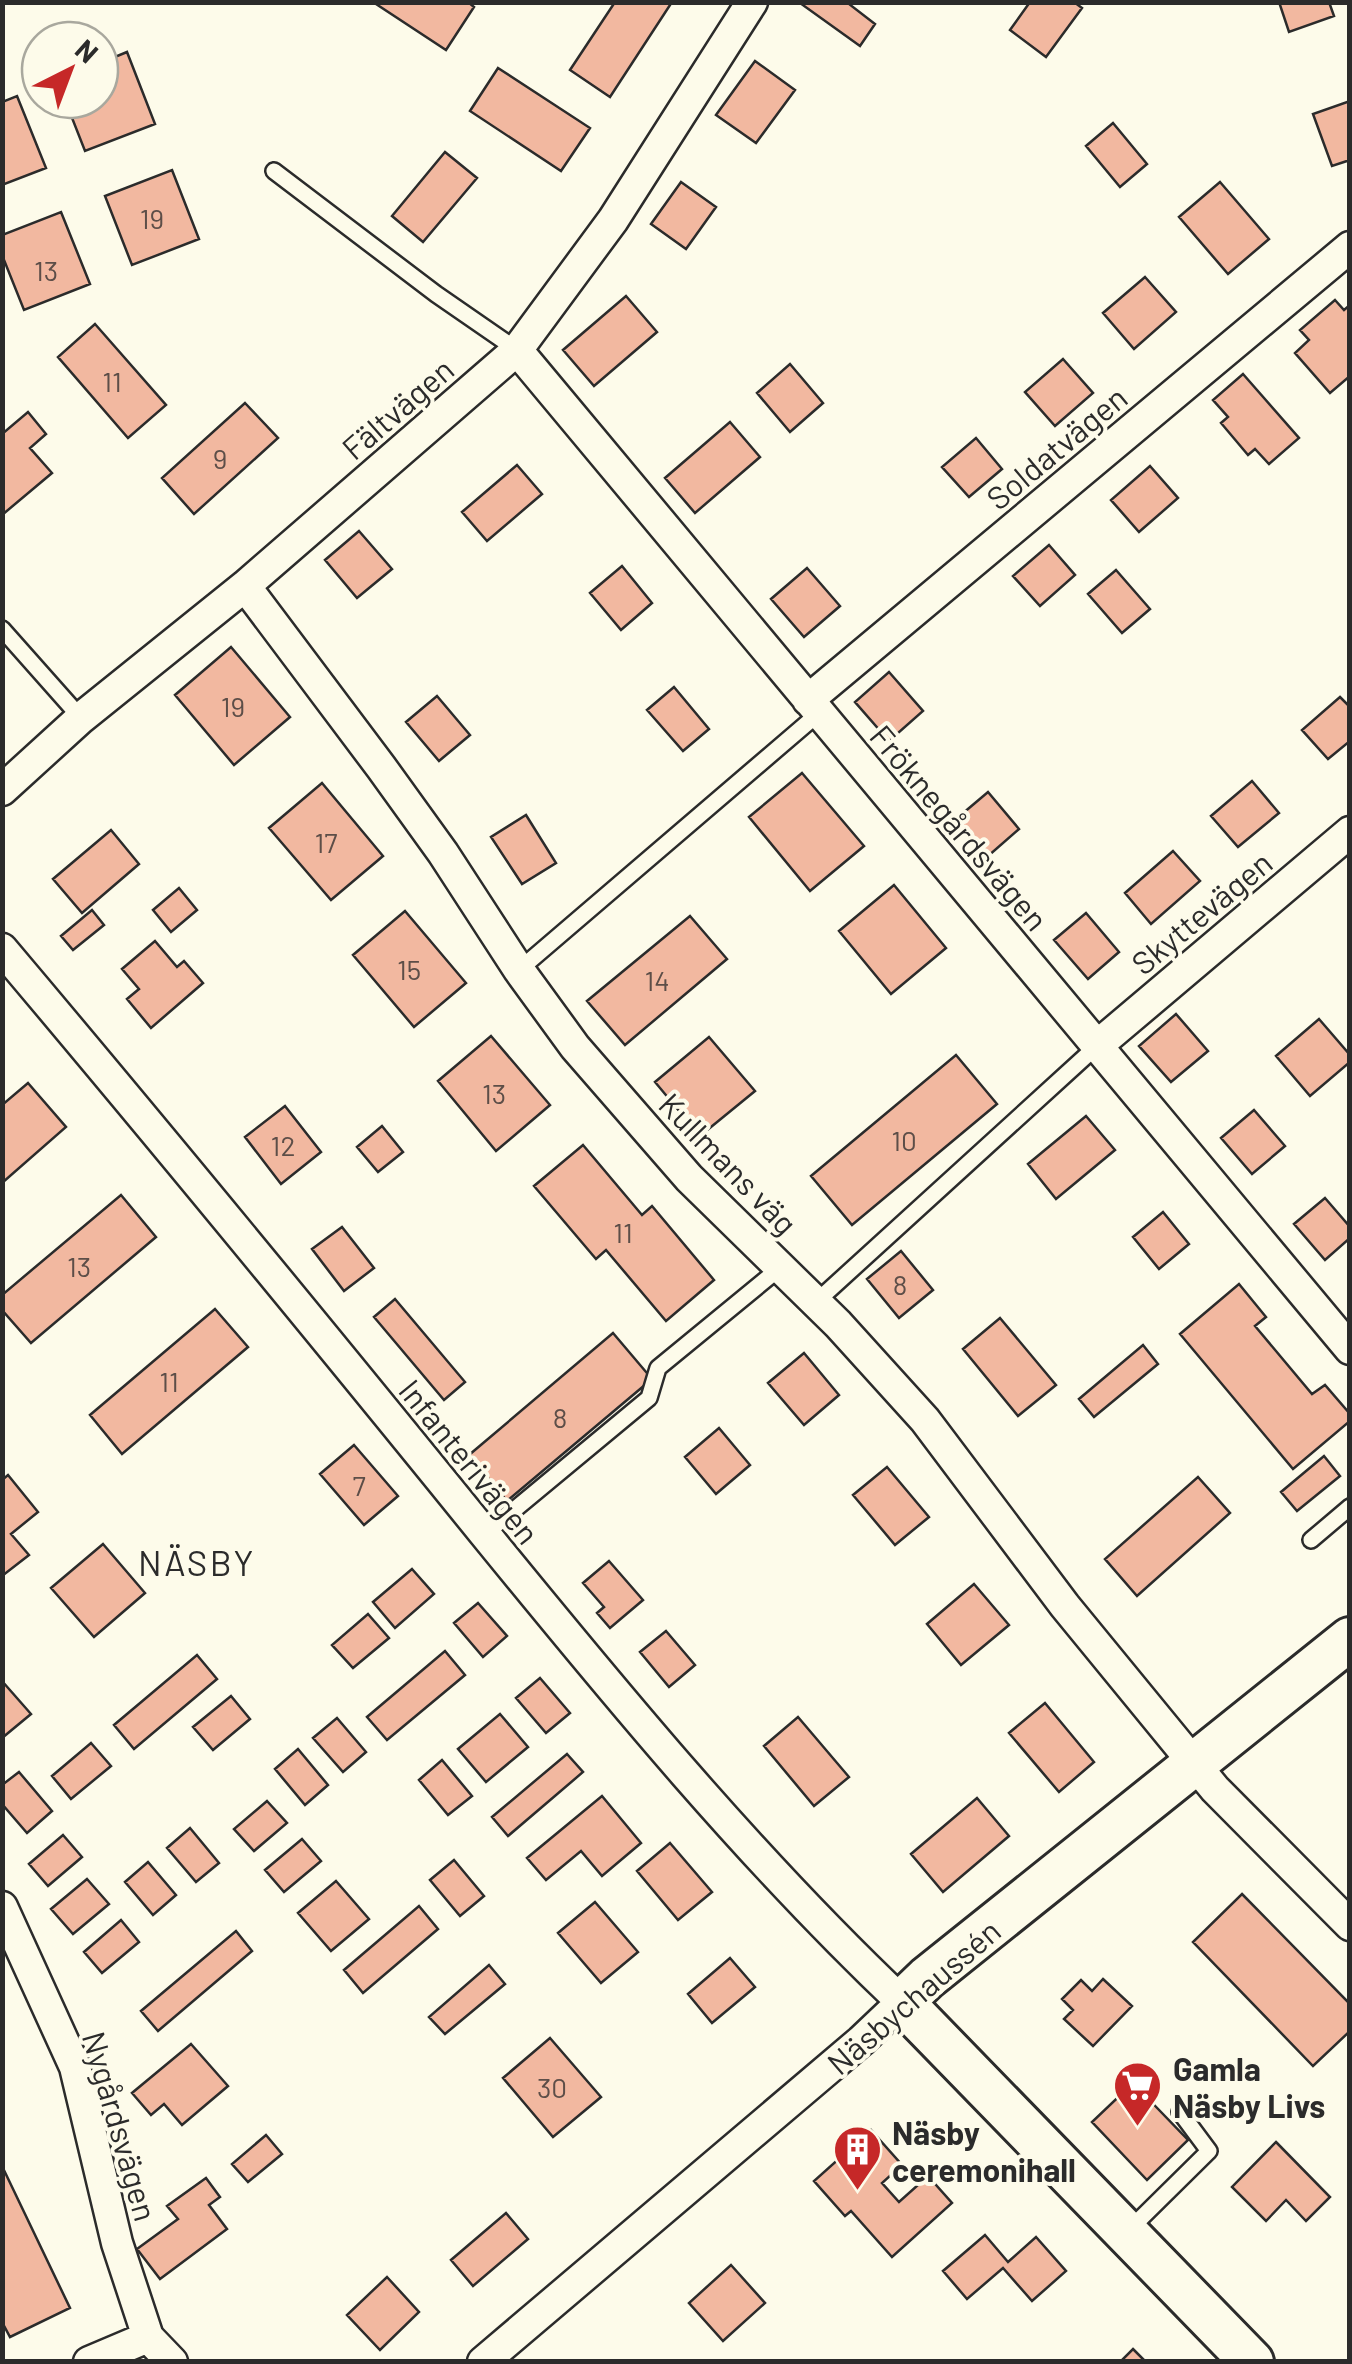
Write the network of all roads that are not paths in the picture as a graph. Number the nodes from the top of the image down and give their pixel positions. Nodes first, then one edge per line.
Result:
1 (752, 2) edge
2 (274, 171) dead end
3 (1350, 247) edge
4 (516, 350) junction
5 (245, 586) junction
6 (2, 630) edge
7 (814, 707) junction
8 (81, 718) junction
9 (2, 790) edge
10 (1350, 832) edge
11 (2, 948) edge
12 (519, 970) junction
13 (1098, 1046) junction
14 (781, 1267) junction
15 (816, 1302) junction
16 (1350, 1349) edge
17 (1350, 1508) edge
18 (485, 1534) junction
19 (1311, 1540) dead end
20 (1350, 1639) edge
21 (1194, 1764) junction
22 (2, 1907) edge
23 (1350, 1925) edge
24 (902, 2002) junction
25 (1180, 2112) dead end
26 (1126, 2232) junction
27 (148, 2337) junction
28 (89, 2362) edge
29 (172, 2362) edge
30 (483, 2362) edge
31 (1252, 2362) edge

1 - 4 street, Fältvägen
2 - 4 lane
3 - 7 street, Soldatvägen
4 - 5 street, Fältvägen
4 - 7 street, Fröknegårdsvägen
5 - 8 street, Fältvägen
5 - 12 street, Kullmans väg
6 - 8 lane
7 - 12 lane
7 - 13 street, Fröknegårdsvägen
8 - 9 street, Fältvägen
10 - 13 street, Skyttevägen
11 - 18 street, Infanterivägen
12 - 14 street, Kullmans väg
13 - 15 lane
13 - 16 street, Fröknegårdsvägen
14 - 15 street, Kullmans väg
14 - 18 lane
15 - 21 street, Kullmans väg
17 - 19 lane
18 - 24 street, Infanterivägen
20 - 21 street, Näsbychaussén
21 - 23 street, Kullmans väg
21 - 24 street, Näsbychaussén
22 - 27 street, Nygårdsvägen
24 - 26 street
24 - 30 street, Näsbychaussén
25 - 26 lane
26 - 31 street
27 - 28 street
27 - 29 street, Nygårdsvägen

